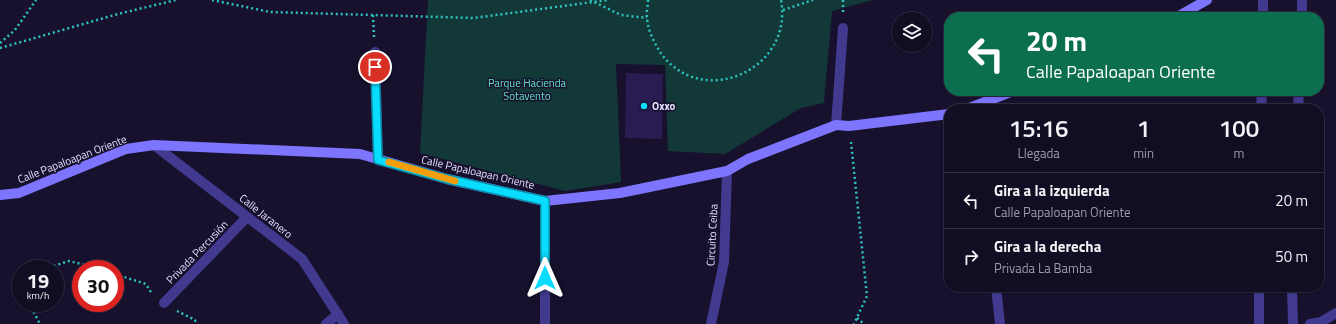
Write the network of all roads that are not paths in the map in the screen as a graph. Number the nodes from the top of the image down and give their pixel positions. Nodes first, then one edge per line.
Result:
1 (1207, 0) edge
2 (1263, 0) edge
3 (1302, 0) edge
4 (1186, 12) edge
5 (1262, 12) edge
6 (1302, 12) edge
7 (843, 28) dead end
8 (375, 52) road end
9 (1001, 96) edge
10 (982, 104) edge
11 (944, 115) edge
12 (836, 125) junction
13 (154, 144) junction
14 (378, 160) junction
15 (727, 171) junction
16 (0, 195) edge
17 (545, 201) junction
18 (247, 217) junction
19 (997, 292) edge
20 (1259, 292) edge
21 (1292, 292) edge
22 (164, 303) dead end
23 (1336, 313) edge
24 (338, 314) junction
25 (326, 324) edge
26 (344, 324) edge
27 (545, 324) edge
28 (711, 324) edge
29 (1000, 324) edge
30 (1258, 324) edge
31 (1293, 324) edge
32 (1310, 324) edge

1 - 4 street
2 - 5 street
3 - 6 street
7 - 12 street
8 - 14 street
9 - 10 street
11 - 12 street, Calle Papaloapan Oriente
12 - 15 street, Calle Papaloapan Oriente
13 - 14 street, Calle Papaloapan Oriente
13 - 16 street, Calle Papaloapan Oriente
13 - 18 street, Calle Jaranero
14 - 17 street, Calle Papaloapan Oriente
15 - 17 street, Calle Papaloapan Oriente
15 - 28 street, Circuito Ceiba
17 - 27 street
18 - 22 street, Privada Percusión
18 - 24 street, Calle Jaranero
19 - 29 street
20 - 30 street
21 - 31 street
23 - 32 street
24 - 25 street
24 - 26 street, Calle Jaranero

